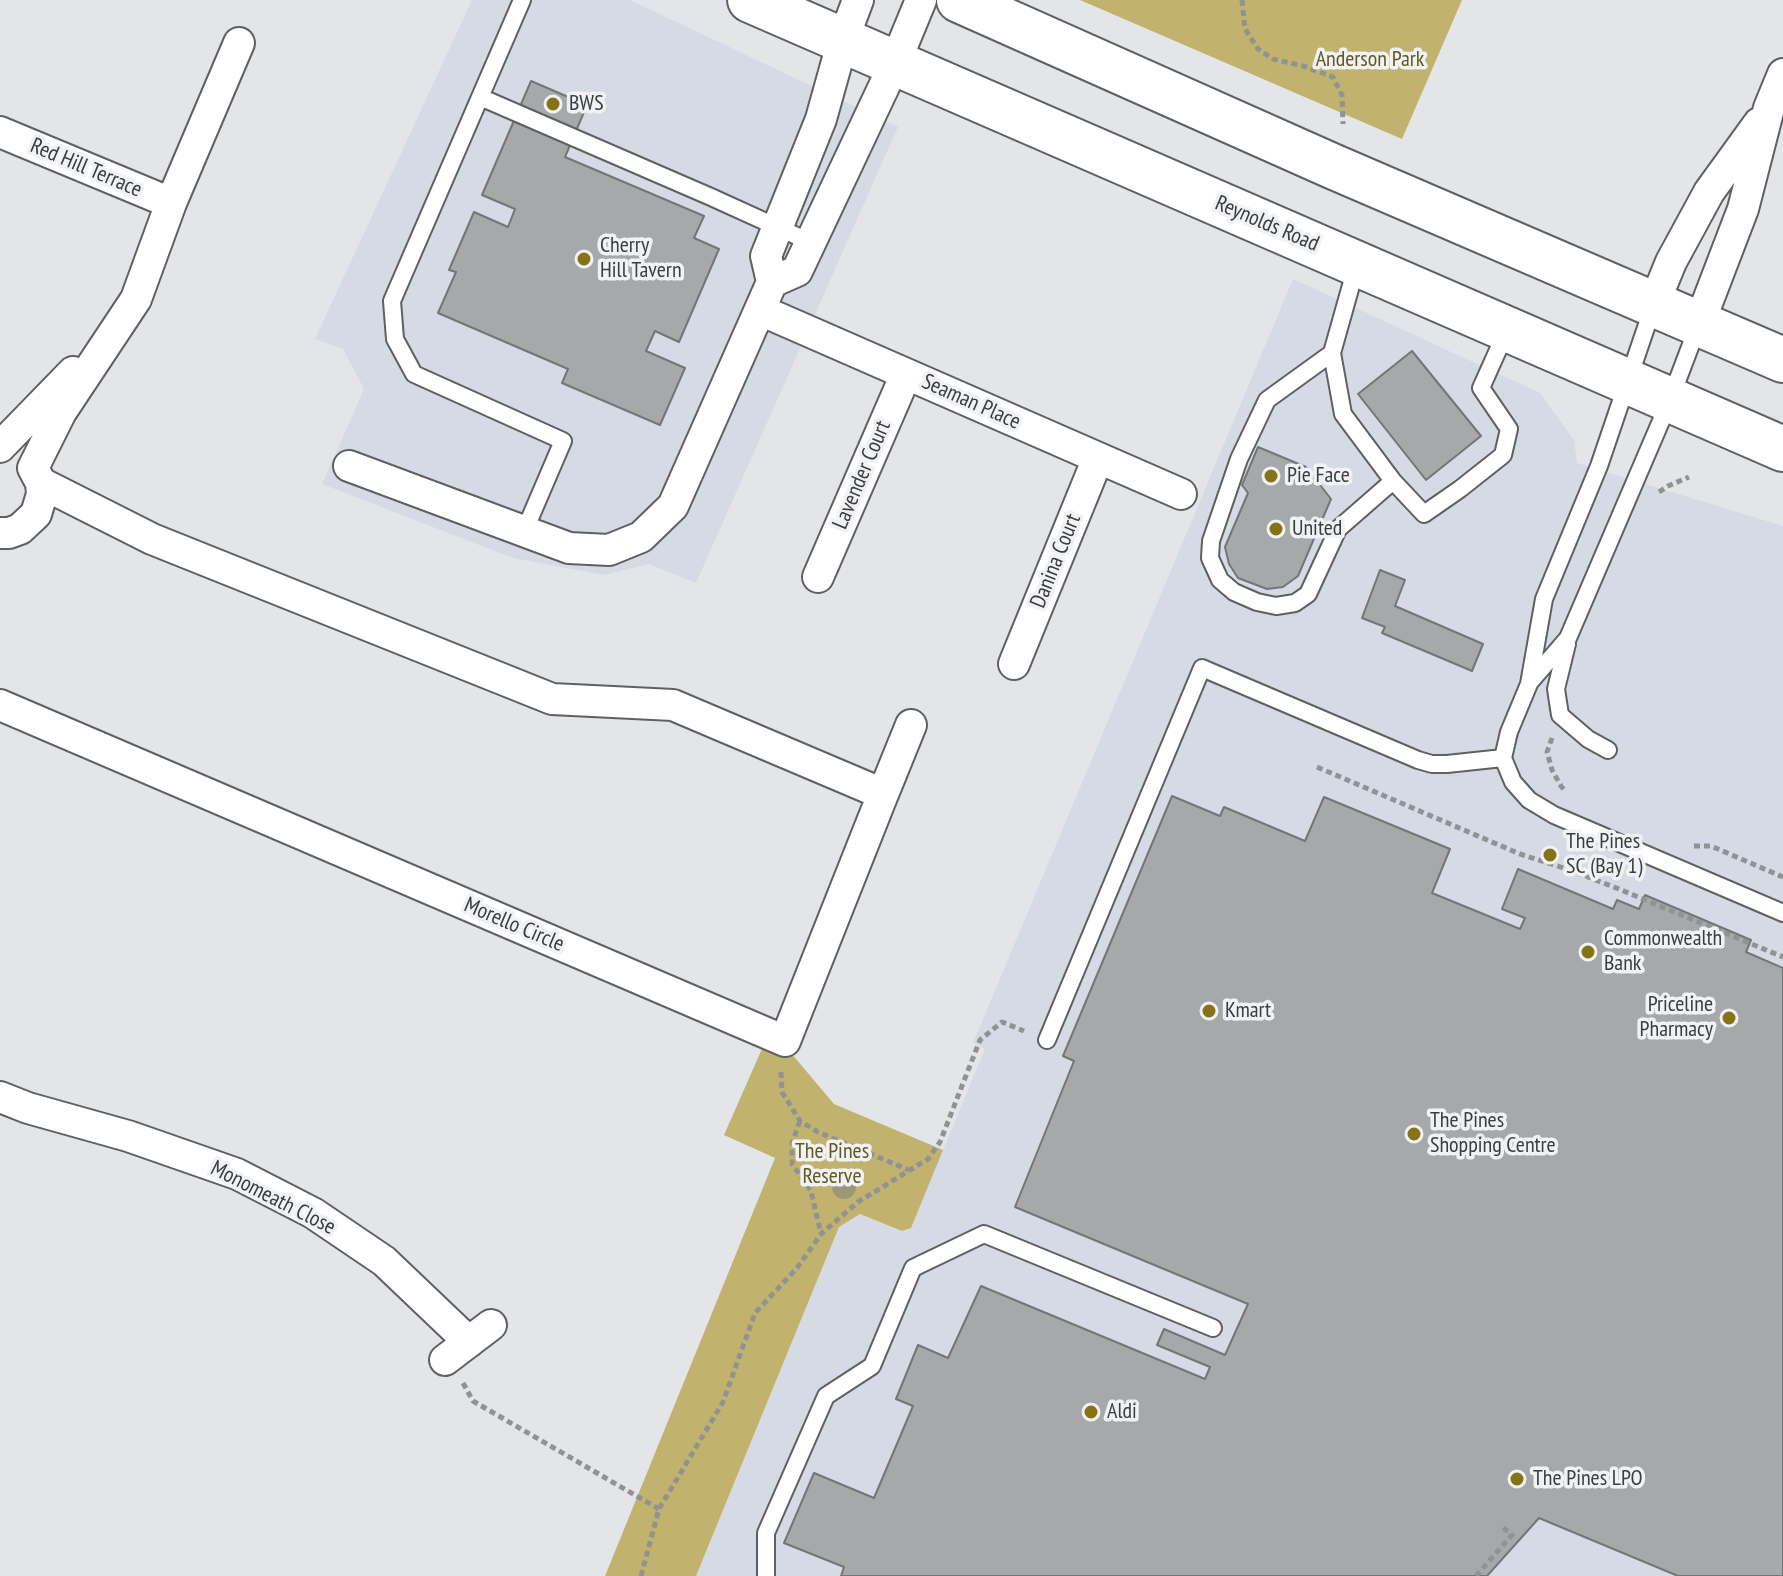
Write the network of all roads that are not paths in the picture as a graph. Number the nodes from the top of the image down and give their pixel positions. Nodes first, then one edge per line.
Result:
1 (522, 0) edge
2 (750, 0) edge
3 (858, 0) edge
4 (921, 0) edge
5 (959, 0) edge
6 (843, 40) junction
7 (239, 43) dead end
8 (895, 63) junction
9 (1783, 74) edge
10 (480, 97) junction
11 (1769, 108) junction
12 (0, 132) edge
13 (171, 203) junction
14 (777, 227) junction
15 (810, 242) junction
16 (1358, 263) junction
17 (772, 282) junction
18 (1653, 306) junction
19 (760, 310) junction
20 (1699, 324) junction
21 (1508, 329) junction
22 (108, 343) junction
23 (1332, 353) junction
24 (1783, 360) edge
25 (906, 374) junction
26 (1627, 383) junction
27 (1670, 400) junction
28 (0, 447) edge
29 (1783, 449) edge
30 (0, 453) edge
31 (1098, 458) junction
32 (349, 466) dead end
33 (37, 476) junction
34 (1393, 481) junction
35 (1181, 494) dead end
36 (10, 532) edge
37 (524, 532) junction
38 (152, 539) junction
39 (818, 577) dead end
40 (1568, 638) junction
41 (1014, 664) dead end
42 (1529, 684) junction
43 (0, 705) edge
44 (911, 725) dead end
45 (1608, 750) dead end
46 (1503, 758) junction
47 (883, 794) junction
48 (1783, 913) edge
49 (1047, 1040) road end
50 (0, 1097) edge
51 (1213, 1328) dead end
52 (463, 1346) road end
53 (766, 1576) edge

1 - 10 lane
2 - 6 main road, Reynolds Road
3 - 6 street
4 - 8 street
5 - 18 main road
6 - 8 main road, Reynolds Road
6 - 14 street
7 - 13 street
8 - 15 street
8 - 16 main road, Reynolds Road
9 - 11 street
10 - 14 lane
10 - 37 lane
11 - 18 street
11 - 20 street
12 - 13 street, Red Hill Terrace
13 - 22 street
14 - 15 lane
14 - 17 street
15 - 17 street
16 - 21 main road, Reynolds Road
16 - 23 lane
17 - 19 street
18 - 20 main road
18 - 26 lane
19 - 25 street, Seaman Place
19 - 37 street
20 - 24 main road
20 - 27 lane
21 - 26 main road, Reynolds Road
21 - 34 lane
22 - 28 street
22 - 33 street
23 - 34 lane
23 - 34 lane
25 - 31 street, Seaman Place
25 - 39 street, Lavender Court
26 - 27 main road, Reynolds Road
26 - 42 lane
27 - 29 main road, Reynolds Road
27 - 40 lane
30 - 33 street
31 - 35 street, Seaman Place
31 - 41 street, Danina Court
32 - 37 street
33 - 36 street
33 - 38 street
36 - 38 street
38 - 47 street
40 - 42 lane
40 - 45 lane
42 - 46 lane
43 - 47 street, Morello Circle
44 - 47 street
46 - 48 lane
46 - 49 lane
50 - 52 street, Monomeath Close
51 - 53 lane

